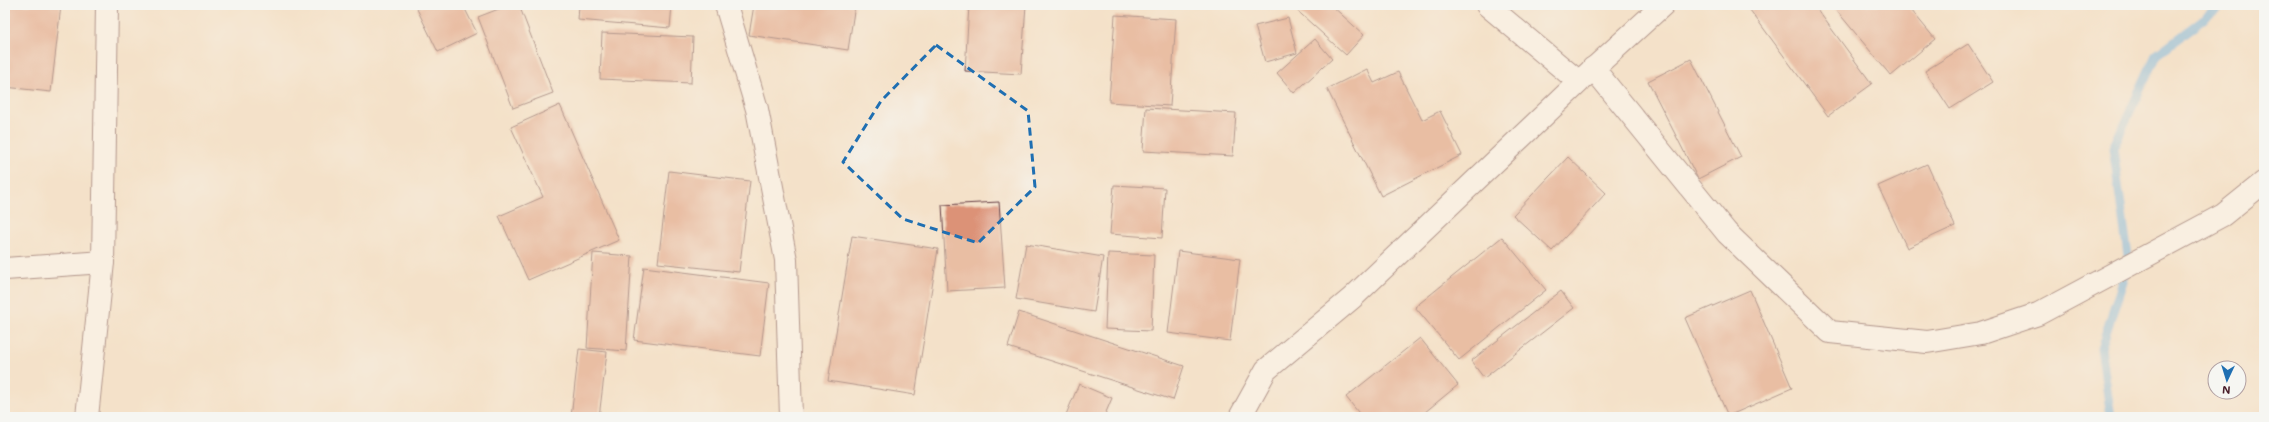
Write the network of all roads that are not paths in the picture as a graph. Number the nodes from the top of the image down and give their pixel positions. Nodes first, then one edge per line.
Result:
1 (107, 5) edge
2 (726, 5) edge
3 (1488, 5) edge
4 (1663, 5) edge
5 (1586, 75) junction
6 (2264, 182) edge
7 (103, 262) junction
8 (5, 269) edge
9 (87, 417) edge
10 (791, 417) edge
11 (1240, 417) edge

1 - 7 street
2 - 10 street
3 - 5 street
4 - 5 street
5 - 6 street
5 - 11 street
7 - 8 street
7 - 9 street

